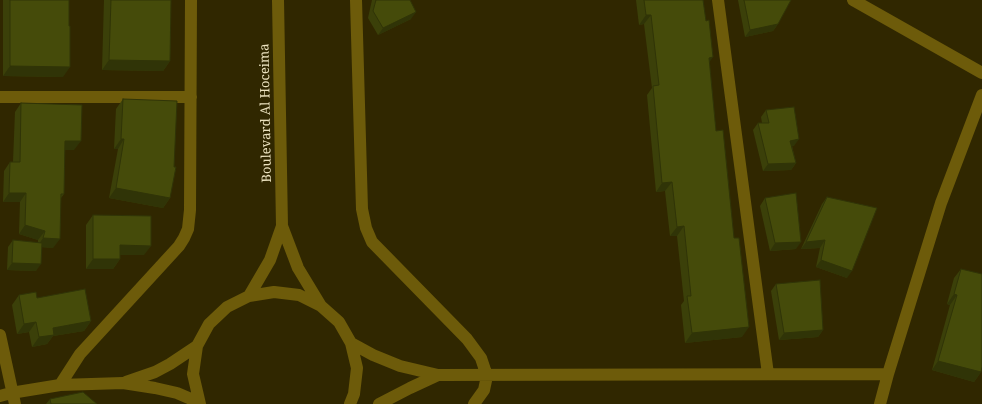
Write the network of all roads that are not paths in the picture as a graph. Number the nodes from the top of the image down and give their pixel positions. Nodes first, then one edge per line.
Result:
1 (191, 0) edge
2 (278, 0) edge
3 (356, 0) edge
4 (718, 0) edge
5 (853, 0) edge
6 (982, 73) edge
7 (982, 95) edge
8 (0, 97) edge
9 (191, 97) junction
10 (282, 226) junction
11 (249, 296) junction
12 (321, 306) junction
13 (0, 335) edge
14 (351, 343) junction
15 (198, 346) junction
16 (768, 374) junction
17 (888, 374) junction
18 (438, 375) junction
19 (487, 376) junction
20 (123, 383) junction
21 (60, 385) junction
22 (9, 398) edge
23 (199, 403) edge
24 (350, 404) edge
25 (379, 404) edge
26 (474, 404) edge
27 (880, 404) edge

1 - 9 street
2 - 10 street, Boulevard Al Hoceima
3 - 19 street
4 - 16 street
5 - 6 street
7 - 17 street
8 - 9 street
9 - 21 street
10 - 11 street, Boulevard Al Hoceima
10 - 12 street, Boulevard Al Hoceima
11 - 12 street
11 - 15 street
12 - 14 street
13 - 22 street
14 - 18 street
14 - 24 street
15 - 20 street
15 - 23 street
16 - 17 street
16 - 19 street
17 - 27 street
18 - 19 street
18 - 25 street
19 - 26 street
20 - 21 street
20 - 23 street
21 - 22 street

